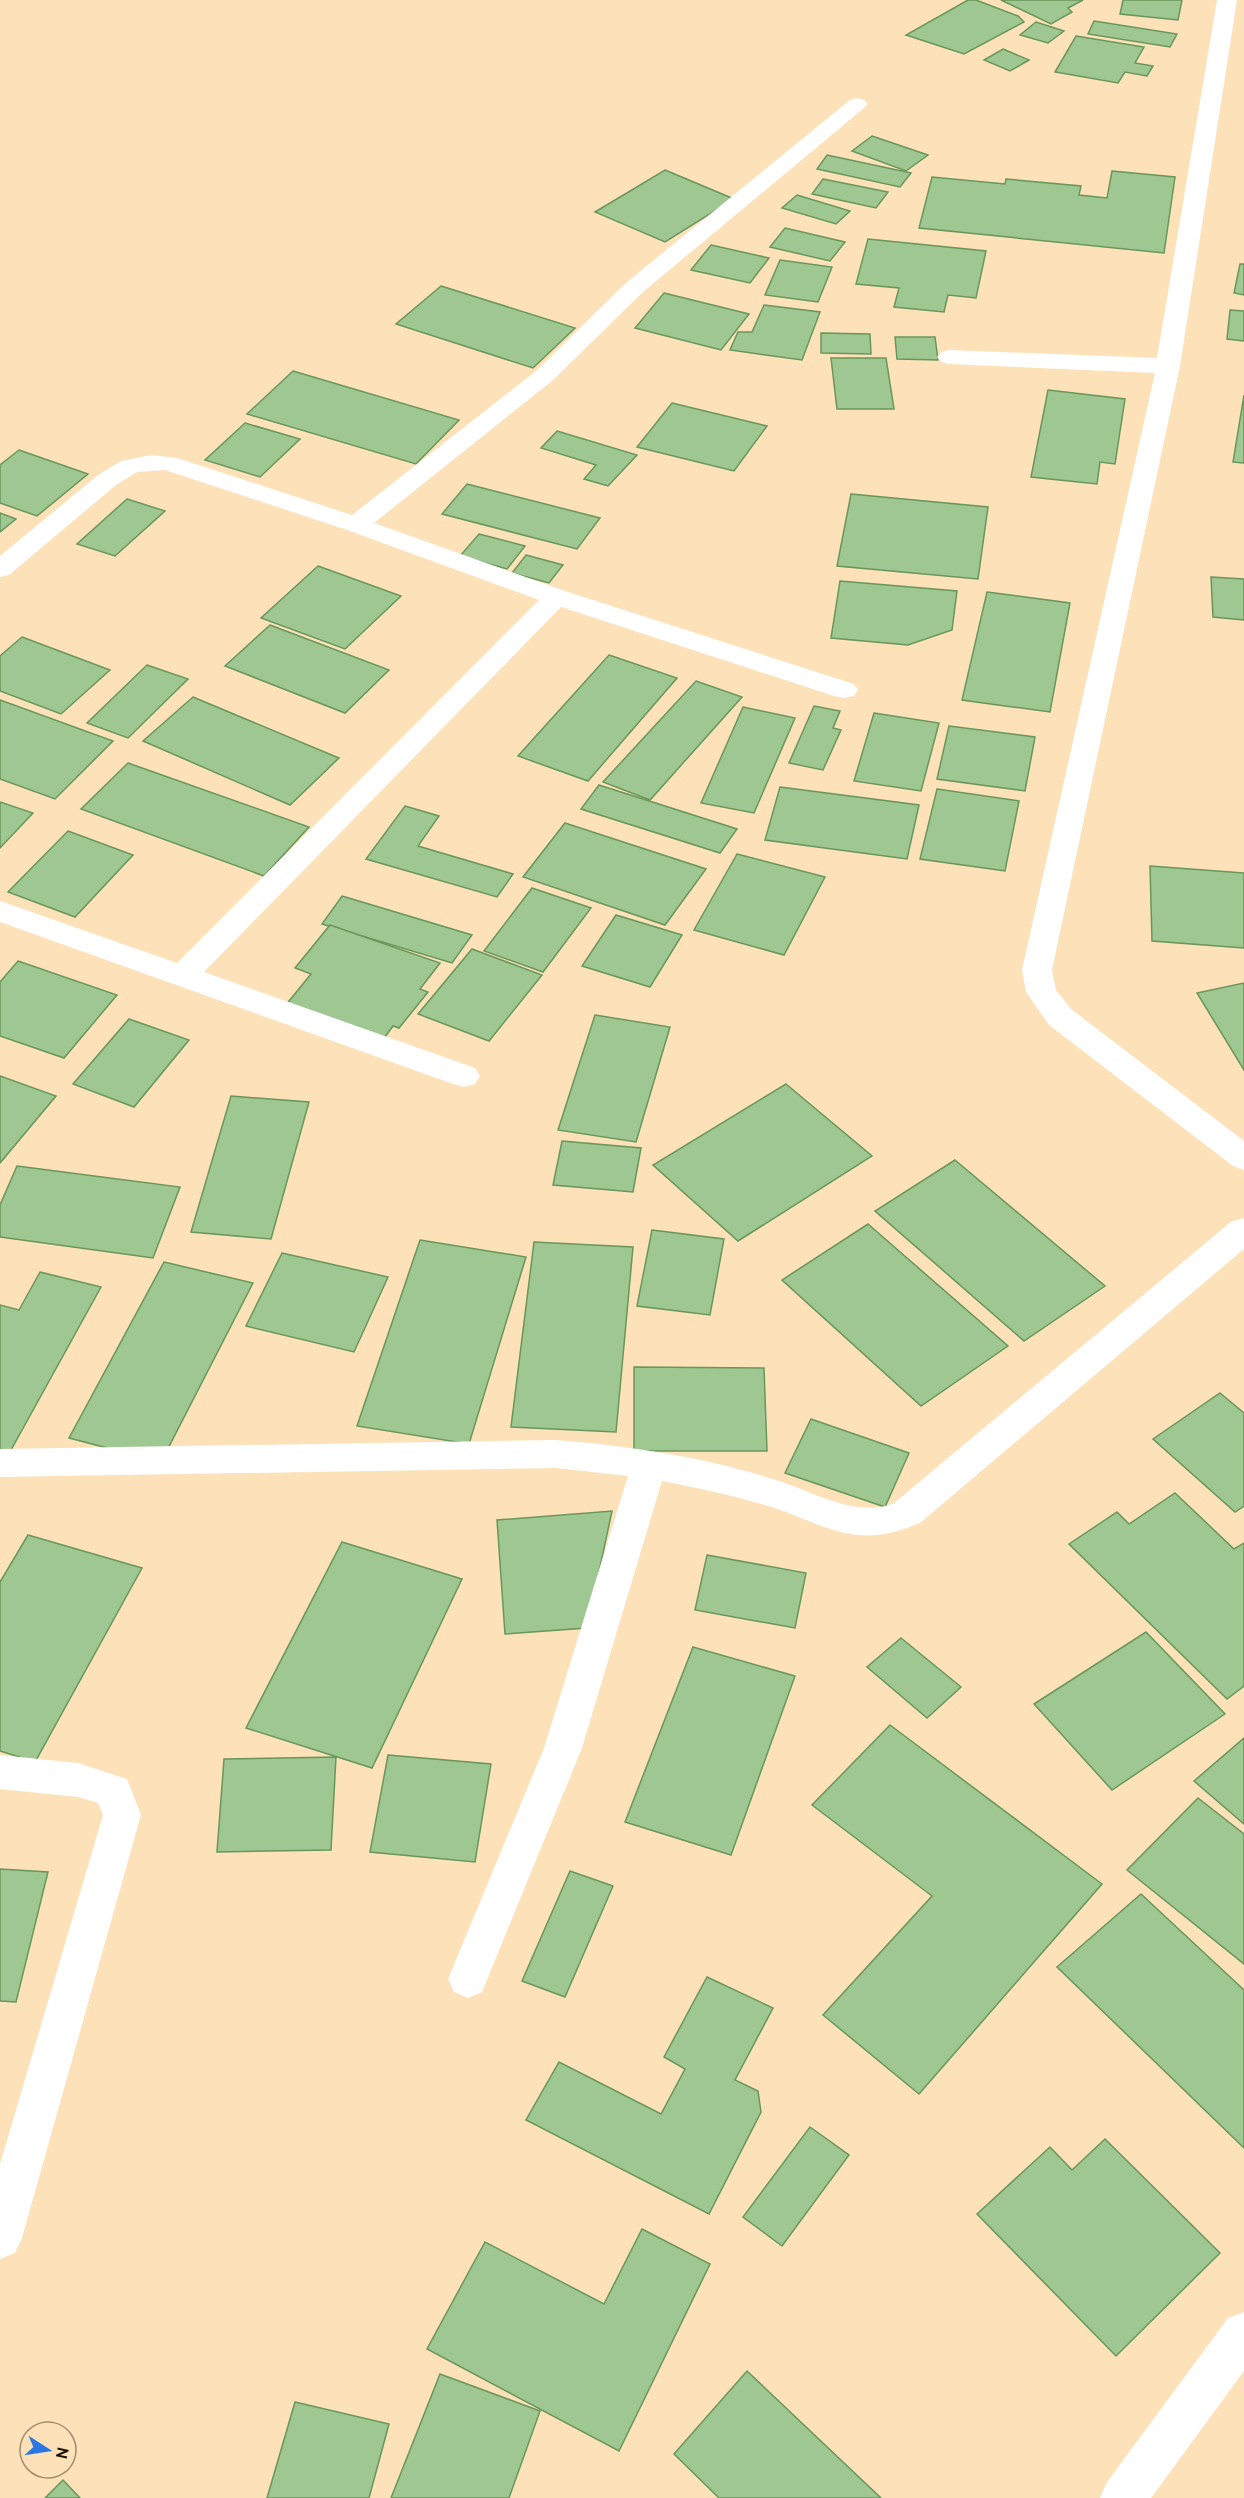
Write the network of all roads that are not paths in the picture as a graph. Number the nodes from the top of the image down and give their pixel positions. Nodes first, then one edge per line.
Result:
1 (1227, 0) edge
2 (857, 104) dead end
3 (949, 357) dead end
4 (1168, 366) junction
5 (356, 525) junction
6 (0, 568) edge
7 (556, 597) junction
8 (844, 690) dead end
9 (0, 911) edge
10 (181, 977) junction
11 (464, 1076) dead end
12 (1244, 1158) edge
13 (1244, 1230) edge
14 (0, 1463) edge
15 (649, 1465) junction
16 (0, 1772) edge
17 (468, 1979) dead end
18 (0, 2238) edge
19 (1244, 2334) edge
20 (1123, 2498) edge

1 - 4 street
2 - 5 street
3 - 4 street
4 - 12 street
5 - 6 street
5 - 7 street
7 - 8 street
7 - 10 street
9 - 10 street
10 - 11 street
13 - 15 street
14 - 15 street
15 - 17 street
16 - 18 street
19 - 20 street

